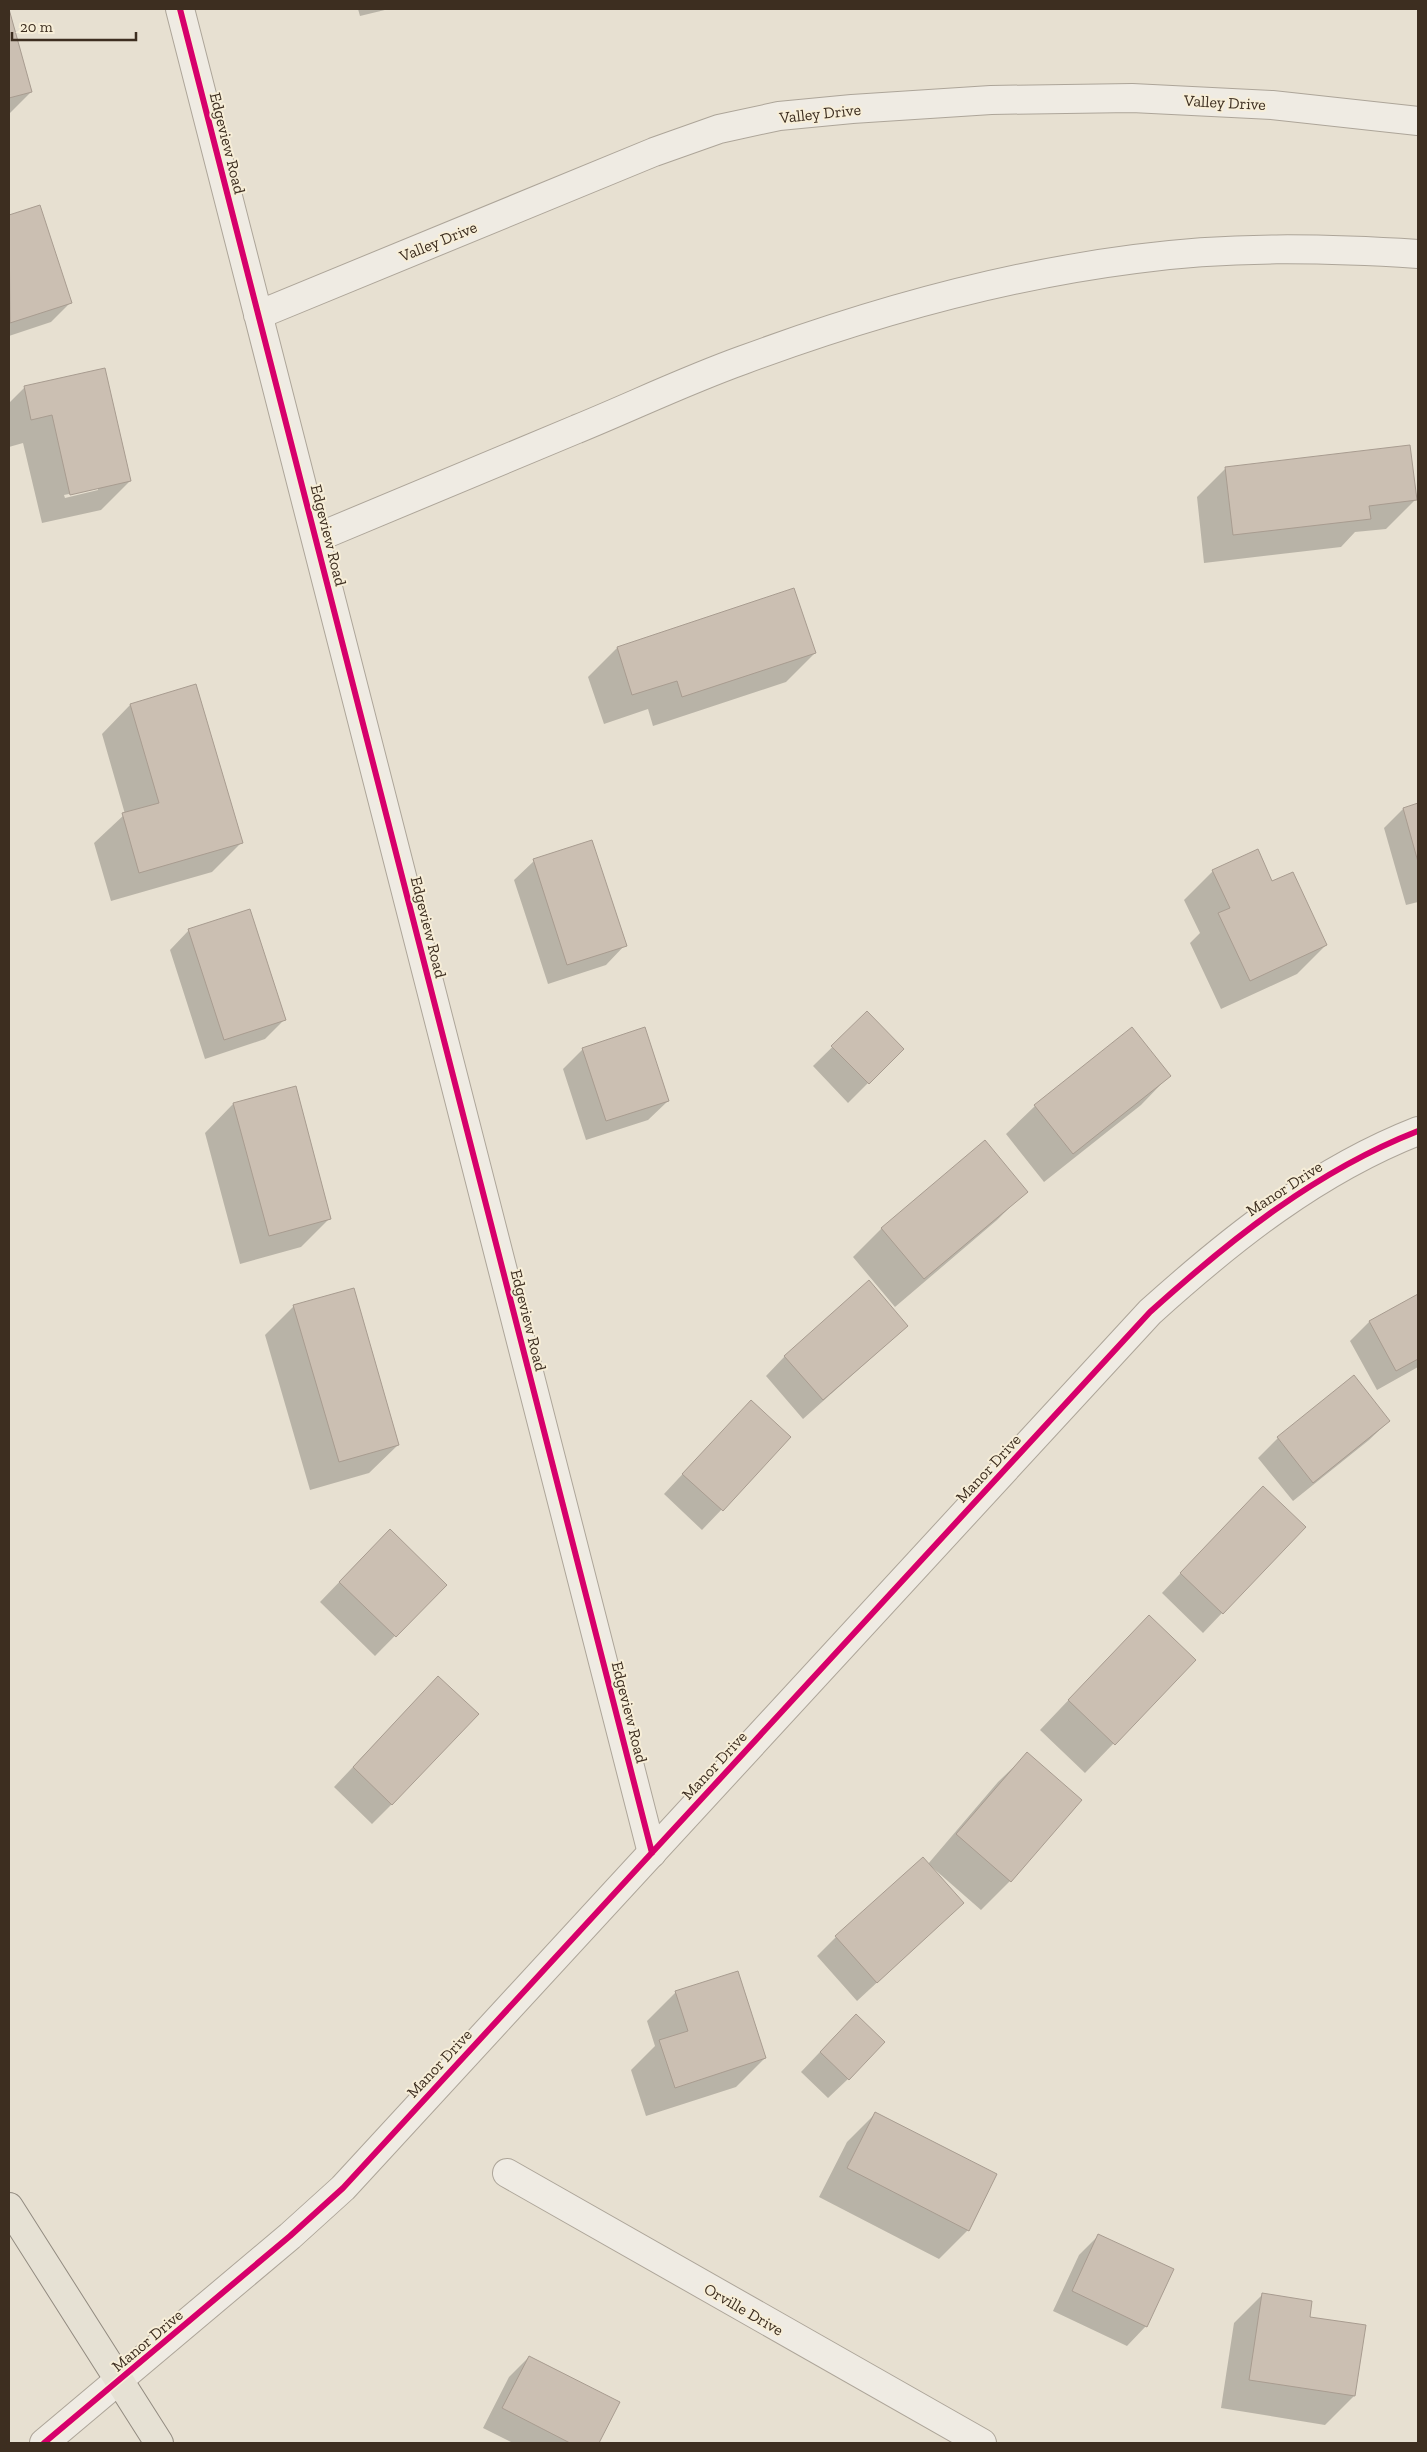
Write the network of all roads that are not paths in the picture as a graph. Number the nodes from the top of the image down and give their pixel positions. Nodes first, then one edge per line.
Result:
1 (180, 9) edge
2 (1418, 121) edge
3 (1418, 254) edge
4 (258, 315) junction
5 (316, 538) junction
6 (1418, 1131) edge
7 (652, 1853) junction
8 (507, 2173) dead end
9 (9, 2207) edge
10 (120, 2382) junction
11 (44, 2443) edge
12 (158, 2443) edge
13 (982, 2443) edge

1 - 4 street, Edgeview Road
2 - 4 street, Valley Drive
3 - 5 street
4 - 5 street, Edgeview Road
5 - 7 street, Edgeview Road
6 - 7 street, Manor Drive
7 - 10 street, Manor Drive
8 - 13 street, Orville Drive
9 - 10 main road
10 - 11 street, Manor Drive
10 - 12 main road

